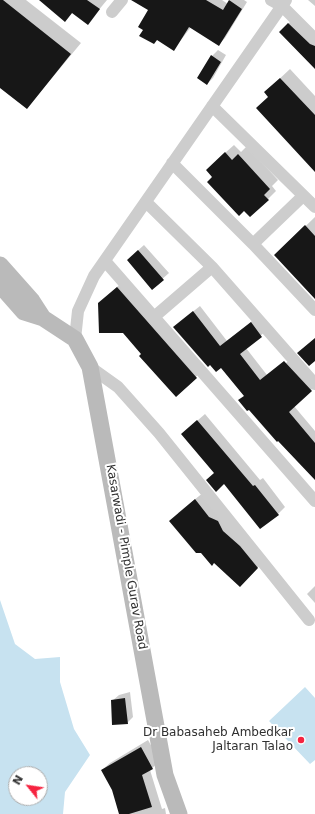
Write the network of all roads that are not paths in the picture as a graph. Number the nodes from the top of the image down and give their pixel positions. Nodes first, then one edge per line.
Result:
1 (122, 0) edge
2 (271, 0) edge
3 (284, 3) edge
4 (112, 12) dead end
5 (315, 39) edge
6 (212, 106) junction
7 (172, 163) junction
8 (303, 196) junction
9 (146, 202) junction
10 (315, 207) edge
11 (253, 244) junction
12 (105, 261) junction
13 (0, 265) edge
14 (212, 267) junction
15 (0, 285) edge
16 (315, 310) edge
17 (154, 317) junction
18 (43, 318) junction
19 (75, 339) junction
20 (90, 367) junction
21 (315, 384) edge
22 (315, 501) edge
23 (309, 620) dead end
24 (178, 814) edge

1 - 4 street
2 - 3 street
3 - 5 street
3 - 6 street
6 - 7 street
6 - 8 street
7 - 9 street
7 - 11 street
8 - 10 street
8 - 11 street
9 - 12 street
9 - 14 street
11 - 16 street
12 - 17 street
12 - 19 street
13 - 18 street, Kasarwadi - Pimple Gurav Road
14 - 17 street
14 - 21 street
15 - 18 street, Kasarwadi - Pimple Gurav Road
17 - 22 street
18 - 19 street, Kasarwadi - Pimple Gurav Road
19 - 20 street, Kasarwadi - Pimple Gurav Road
20 - 23 street
20 - 24 street, Kasarwadi - Pimple Gurav Road

